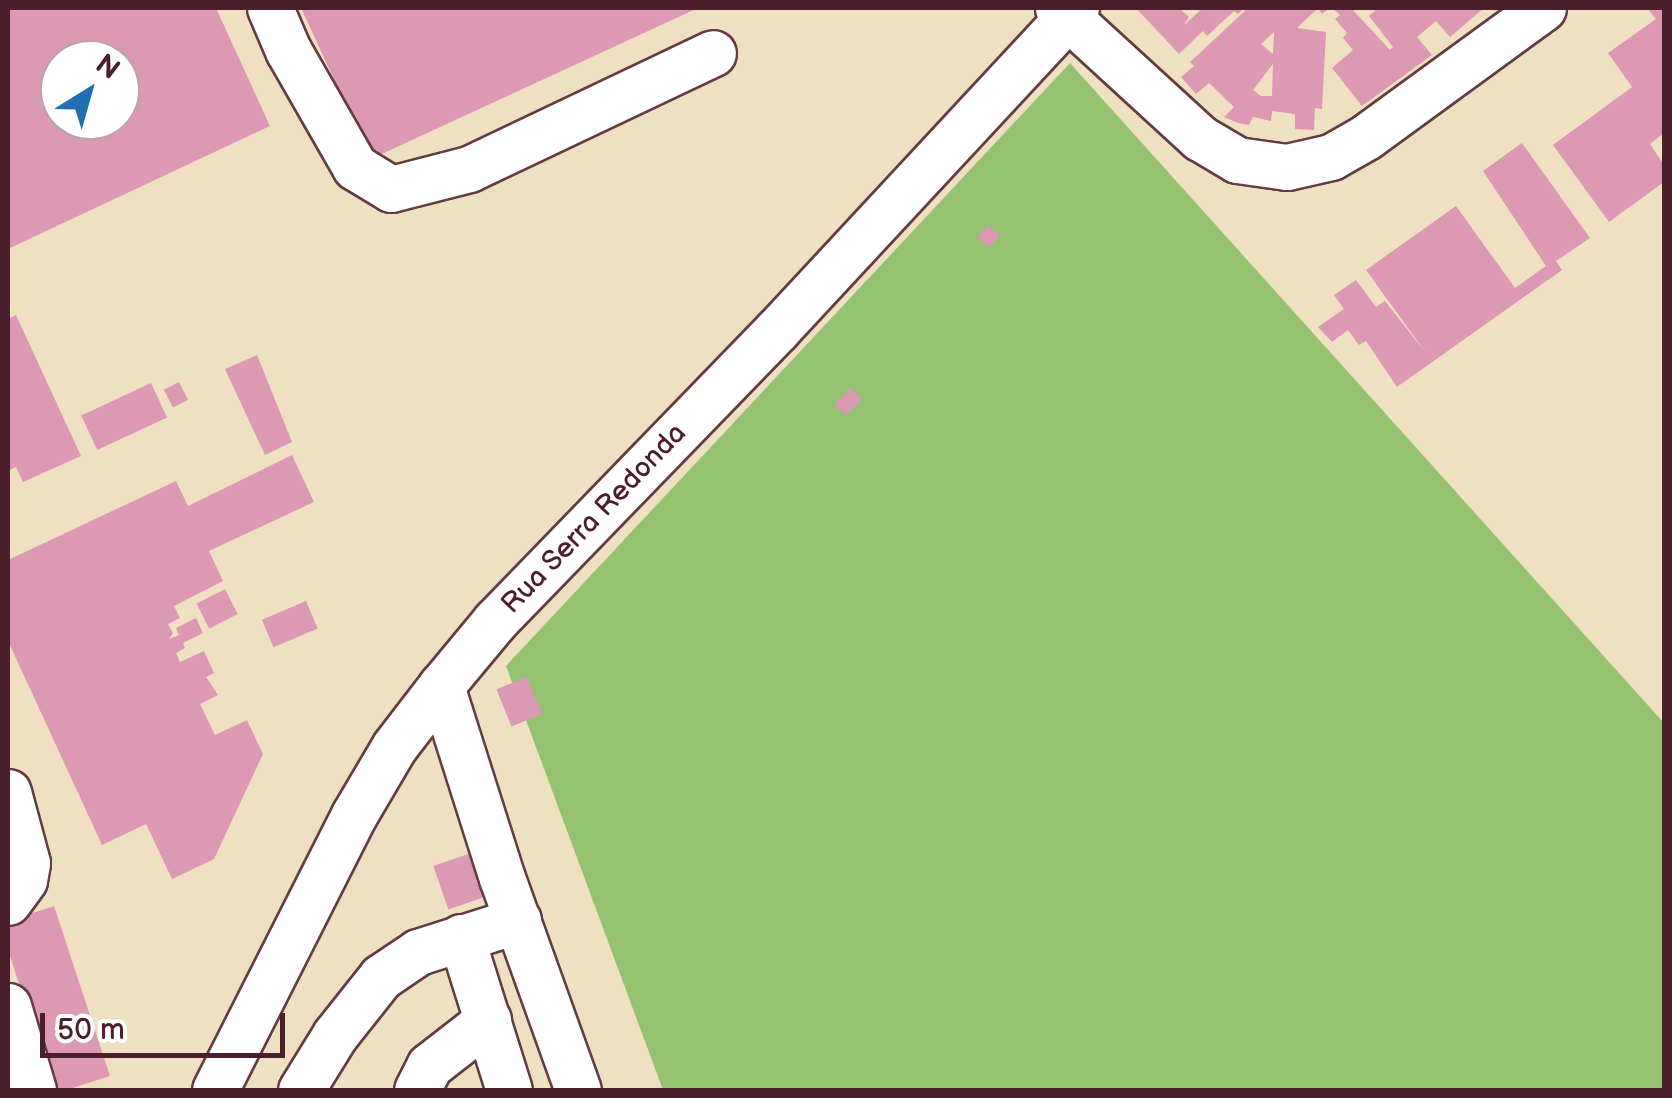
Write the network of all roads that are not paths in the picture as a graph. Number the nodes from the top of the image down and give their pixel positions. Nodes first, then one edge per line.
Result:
1 (270, 8) edge
2 (1543, 8) edge
3 (1067, 11) edge
4 (713, 54) dead end
5 (442, 686) junction
6 (8, 792) edge
7 (8, 902) edge
8 (518, 920) junction
9 (462, 936) junction
10 (8, 1006) edge
11 (488, 1020) junction
12 (33, 1090) edge
13 (215, 1090) edge
14 (301, 1090) edge
15 (416, 1090) edge
16 (509, 1090) edge
17 (578, 1090) edge

1 - 4 street
2 - 3 street
3 - 5 street, Rua Serra Redonda
5 - 8 street
5 - 13 street, Rua Serra Redonda
6 - 7 street
8 - 9 street
8 - 17 street
9 - 11 street
9 - 14 street
10 - 12 street
11 - 15 street
11 - 16 street

